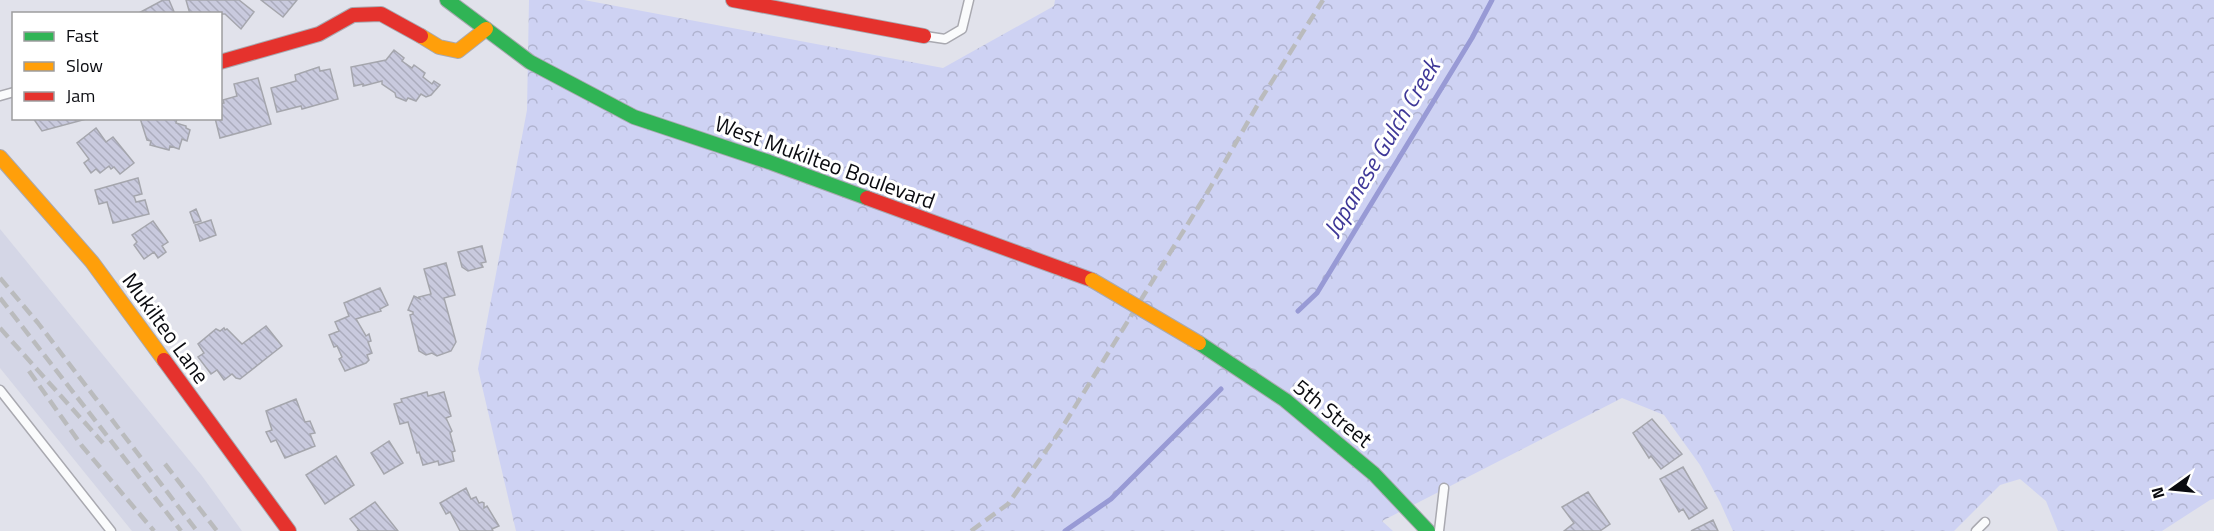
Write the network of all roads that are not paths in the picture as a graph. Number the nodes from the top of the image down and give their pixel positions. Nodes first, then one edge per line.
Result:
1 (447, 0) edge
2 (733, 0) edge
3 (969, 0) edge
4 (486, 29) junction
5 (924, 36) joint
6 (222, 61) edge
7 (0, 157) edge
8 (1199, 343) joint
9 (0, 390) edge
10 (1444, 488) dead end
11 (1985, 522) dead end
12 (111, 531) edge
13 (289, 531) edge
14 (1428, 531) edge
15 (1440, 531) edge
16 (1976, 531) edge

1 - 4 main road, West Mukilteo Boulevard
2 - 5 main road
3 - 5 lane
4 - 6 main road
4 - 8 main road, West Mukilteo Boulevard, bridge
7 - 13 main road, Mukilteo Lane
8 - 14 main road, 5th Street
9 - 12 lane
10 - 15 lane
11 - 16 lane

